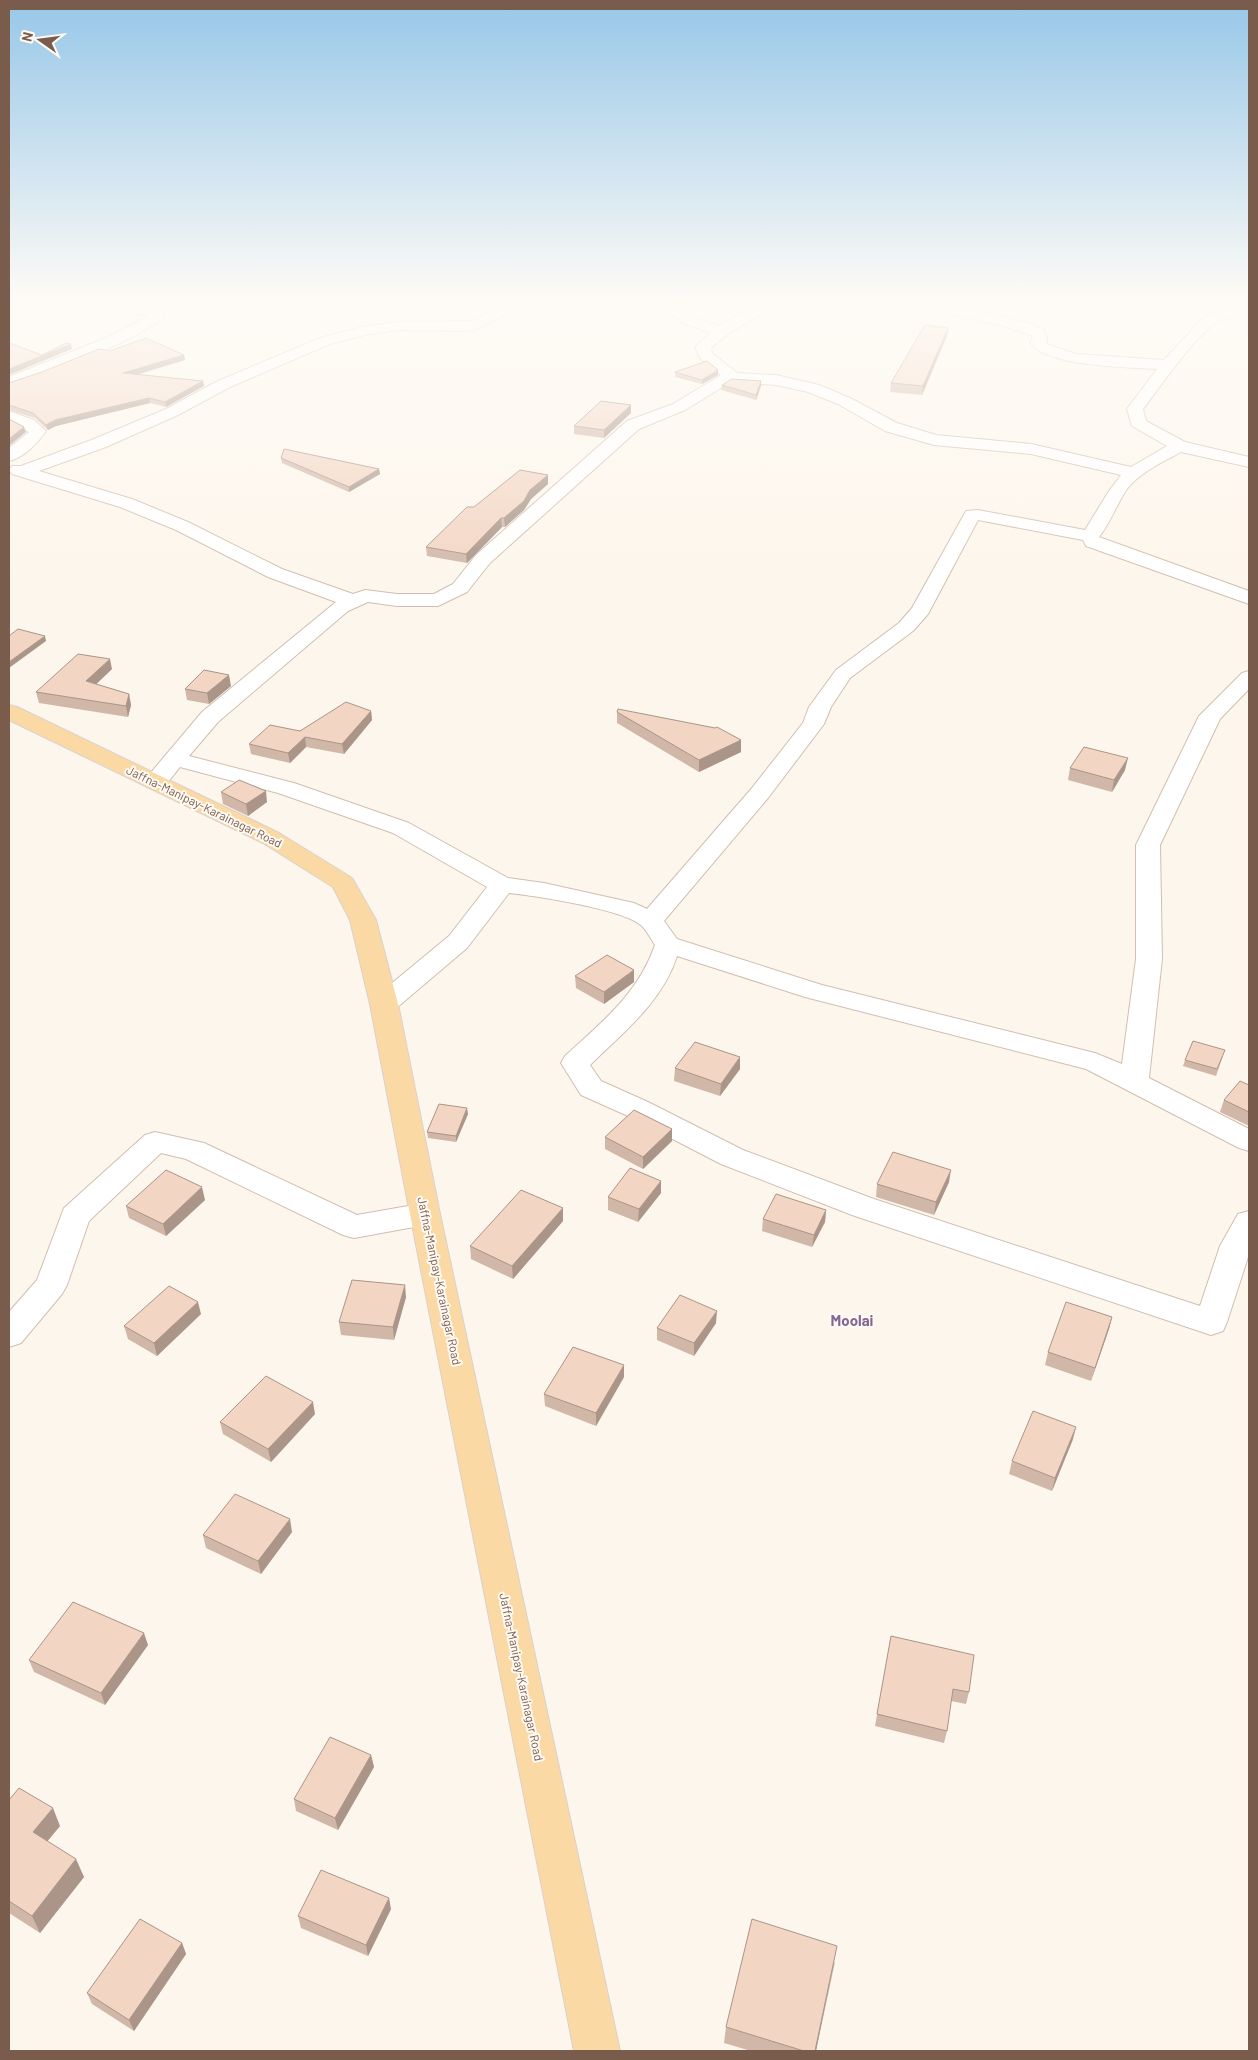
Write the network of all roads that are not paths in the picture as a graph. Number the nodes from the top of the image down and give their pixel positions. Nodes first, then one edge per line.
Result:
1 (203, 395) edge
2 (698, 395) edge
3 (830, 395) edge
4 (1145, 395) edge
5 (9, 416) edge
6 (1179, 446) junction
7 (9, 456) edge
8 (1249, 462) edge
9 (15, 470) edge
10 (1135, 473) junction
11 (1089, 536) junction
12 (1249, 598) edge
13 (353, 601) junction
14 (1249, 677) edge
15 (9, 712) edge
16 (165, 771) junction
17 (502, 885) junction
18 (651, 920) junction
19 (668, 945) junction
20 (384, 1004) junction
21 (1134, 1082) junction
22 (1249, 1141) edge
23 (425, 1214) junction
24 (1249, 1222) edge
25 (9, 1334) edge
26 (597, 2051) edge

1 - 9 street
2 - 13 street
3 - 10 street
4 - 6 street
5 - 7 street
6 - 8 street
6 - 10 street
9 - 13 street
10 - 11 street
11 - 12 street
11 - 18 street
13 - 16 street
14 - 21 street
15 - 16 main road, Jaffna-Manipay-Karainagar Road
16 - 17 street
16 - 20 main road, Jaffna-Manipay-Karainagar Road
17 - 18 street
17 - 20 street
18 - 19 street
19 - 21 street
19 - 24 street
20 - 23 main road, Jaffna-Manipay-Karainagar Road
21 - 22 street
23 - 25 street
23 - 26 main road, Jaffna-Manipay-Karainagar Road

